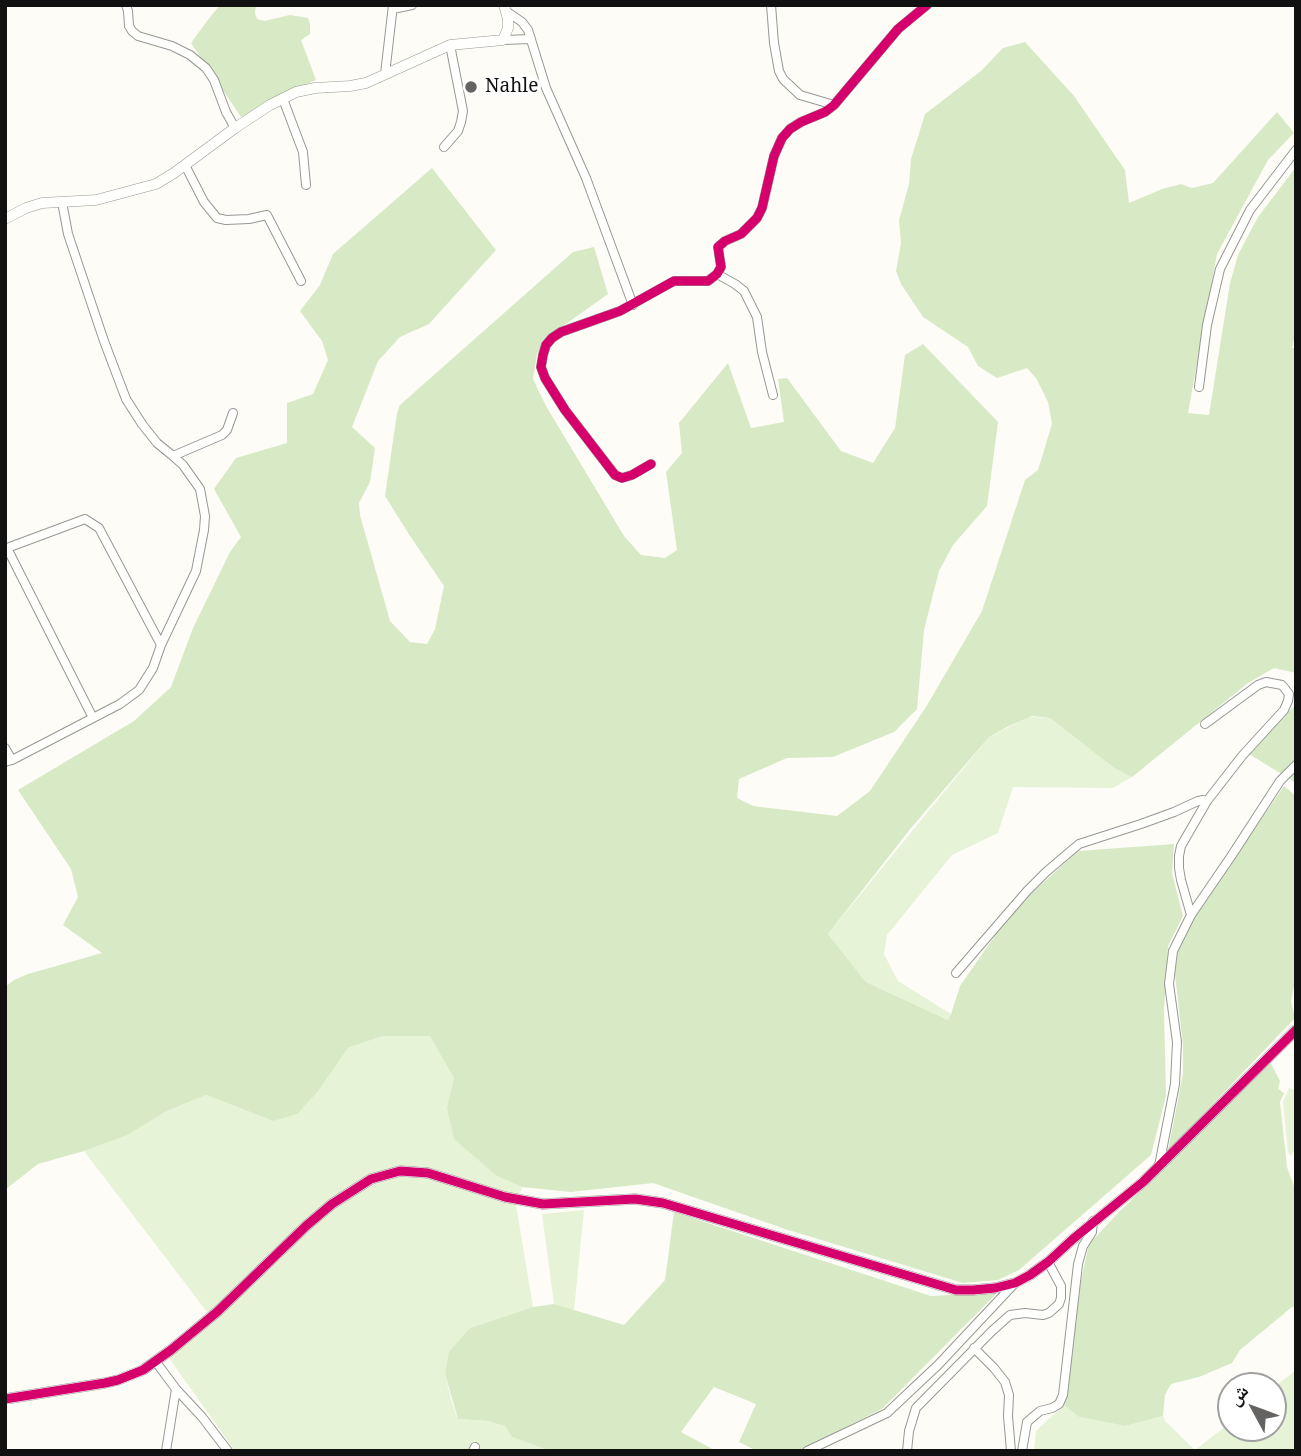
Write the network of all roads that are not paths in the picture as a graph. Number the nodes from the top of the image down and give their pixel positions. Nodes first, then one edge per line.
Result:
1 (125, 5) edge
2 (412, 5) edge
3 (771, 5) edge
4 (927, 5) edge
5 (393, 7) edge
6 (505, 8) edge
7 (531, 39) junction
8 (503, 40) junction
9 (450, 46) junction
10 (385, 74) junction
11 (283, 99) junction
12 (834, 105) junction
13 (235, 128) junction
14 (444, 147) dead end
15 (1296, 150) edge
16 (185, 165) junction
17 (306, 185) dead end
18 (62, 202) junction
19 (5, 219) edge
20 (717, 274) junction
21 (300, 281) dead end
22 (633, 304) junction
23 (1199, 387) dead end
24 (773, 395) dead end
25 (233, 413) dead end
26 (173, 456) junction
27 (651, 464) dead end
28 (6, 548) edge
29 (161, 645) junction
30 (93, 718) junction
31 (1205, 724) dead end
32 (5, 748) edge
33 (8, 761) edge
34 (1296, 765) edge
35 (1206, 801) junction
36 (1191, 915) junction
37 (956, 973) dead end
38 (1296, 1030) edge
39 (1159, 1167) junction
40 (1093, 1221) junction
41 (1048, 1262) junction
42 (1015, 1283) junction
43 (974, 1348) junction
44 (156, 1362) junction
45 (176, 1389) junction
46 (5, 1399) edge
47 (166, 1451) edge
48 (226, 1451) edge
49 (807, 1451) edge
50 (907, 1451) edge
51 (1011, 1451) edge
52 (1022, 1451) edge

1 - 13 street
2 - 5 street
3 - 12 street
4 - 12 street
5 - 10 street
6 - 7 street
6 - 8 street
7 - 8 street
7 - 22 street
8 - 9 street
9 - 10 street
9 - 14 street
10 - 11 street
11 - 13 street
11 - 17 street
12 - 20 street
13 - 16 street
15 - 23 street
16 - 18 street
16 - 21 street
18 - 19 street
18 - 26 street
20 - 22 street
20 - 24 street
22 - 27 street
25 - 26 street
26 - 29 street
28 - 29 street
28 - 30 street
29 - 30 street
30 - 33 street
31 - 35 street
32 - 33 street
34 - 36 street
35 - 36 street
35 - 37 street
36 - 39 street
38 - 39 street
39 - 40 street
40 - 41 street
40 - 52 street
41 - 42 street
41 - 43 street
42 - 44 street
42 - 49 street
43 - 50 street
43 - 51 street
44 - 45 street
44 - 46 street
45 - 47 street
45 - 48 street

